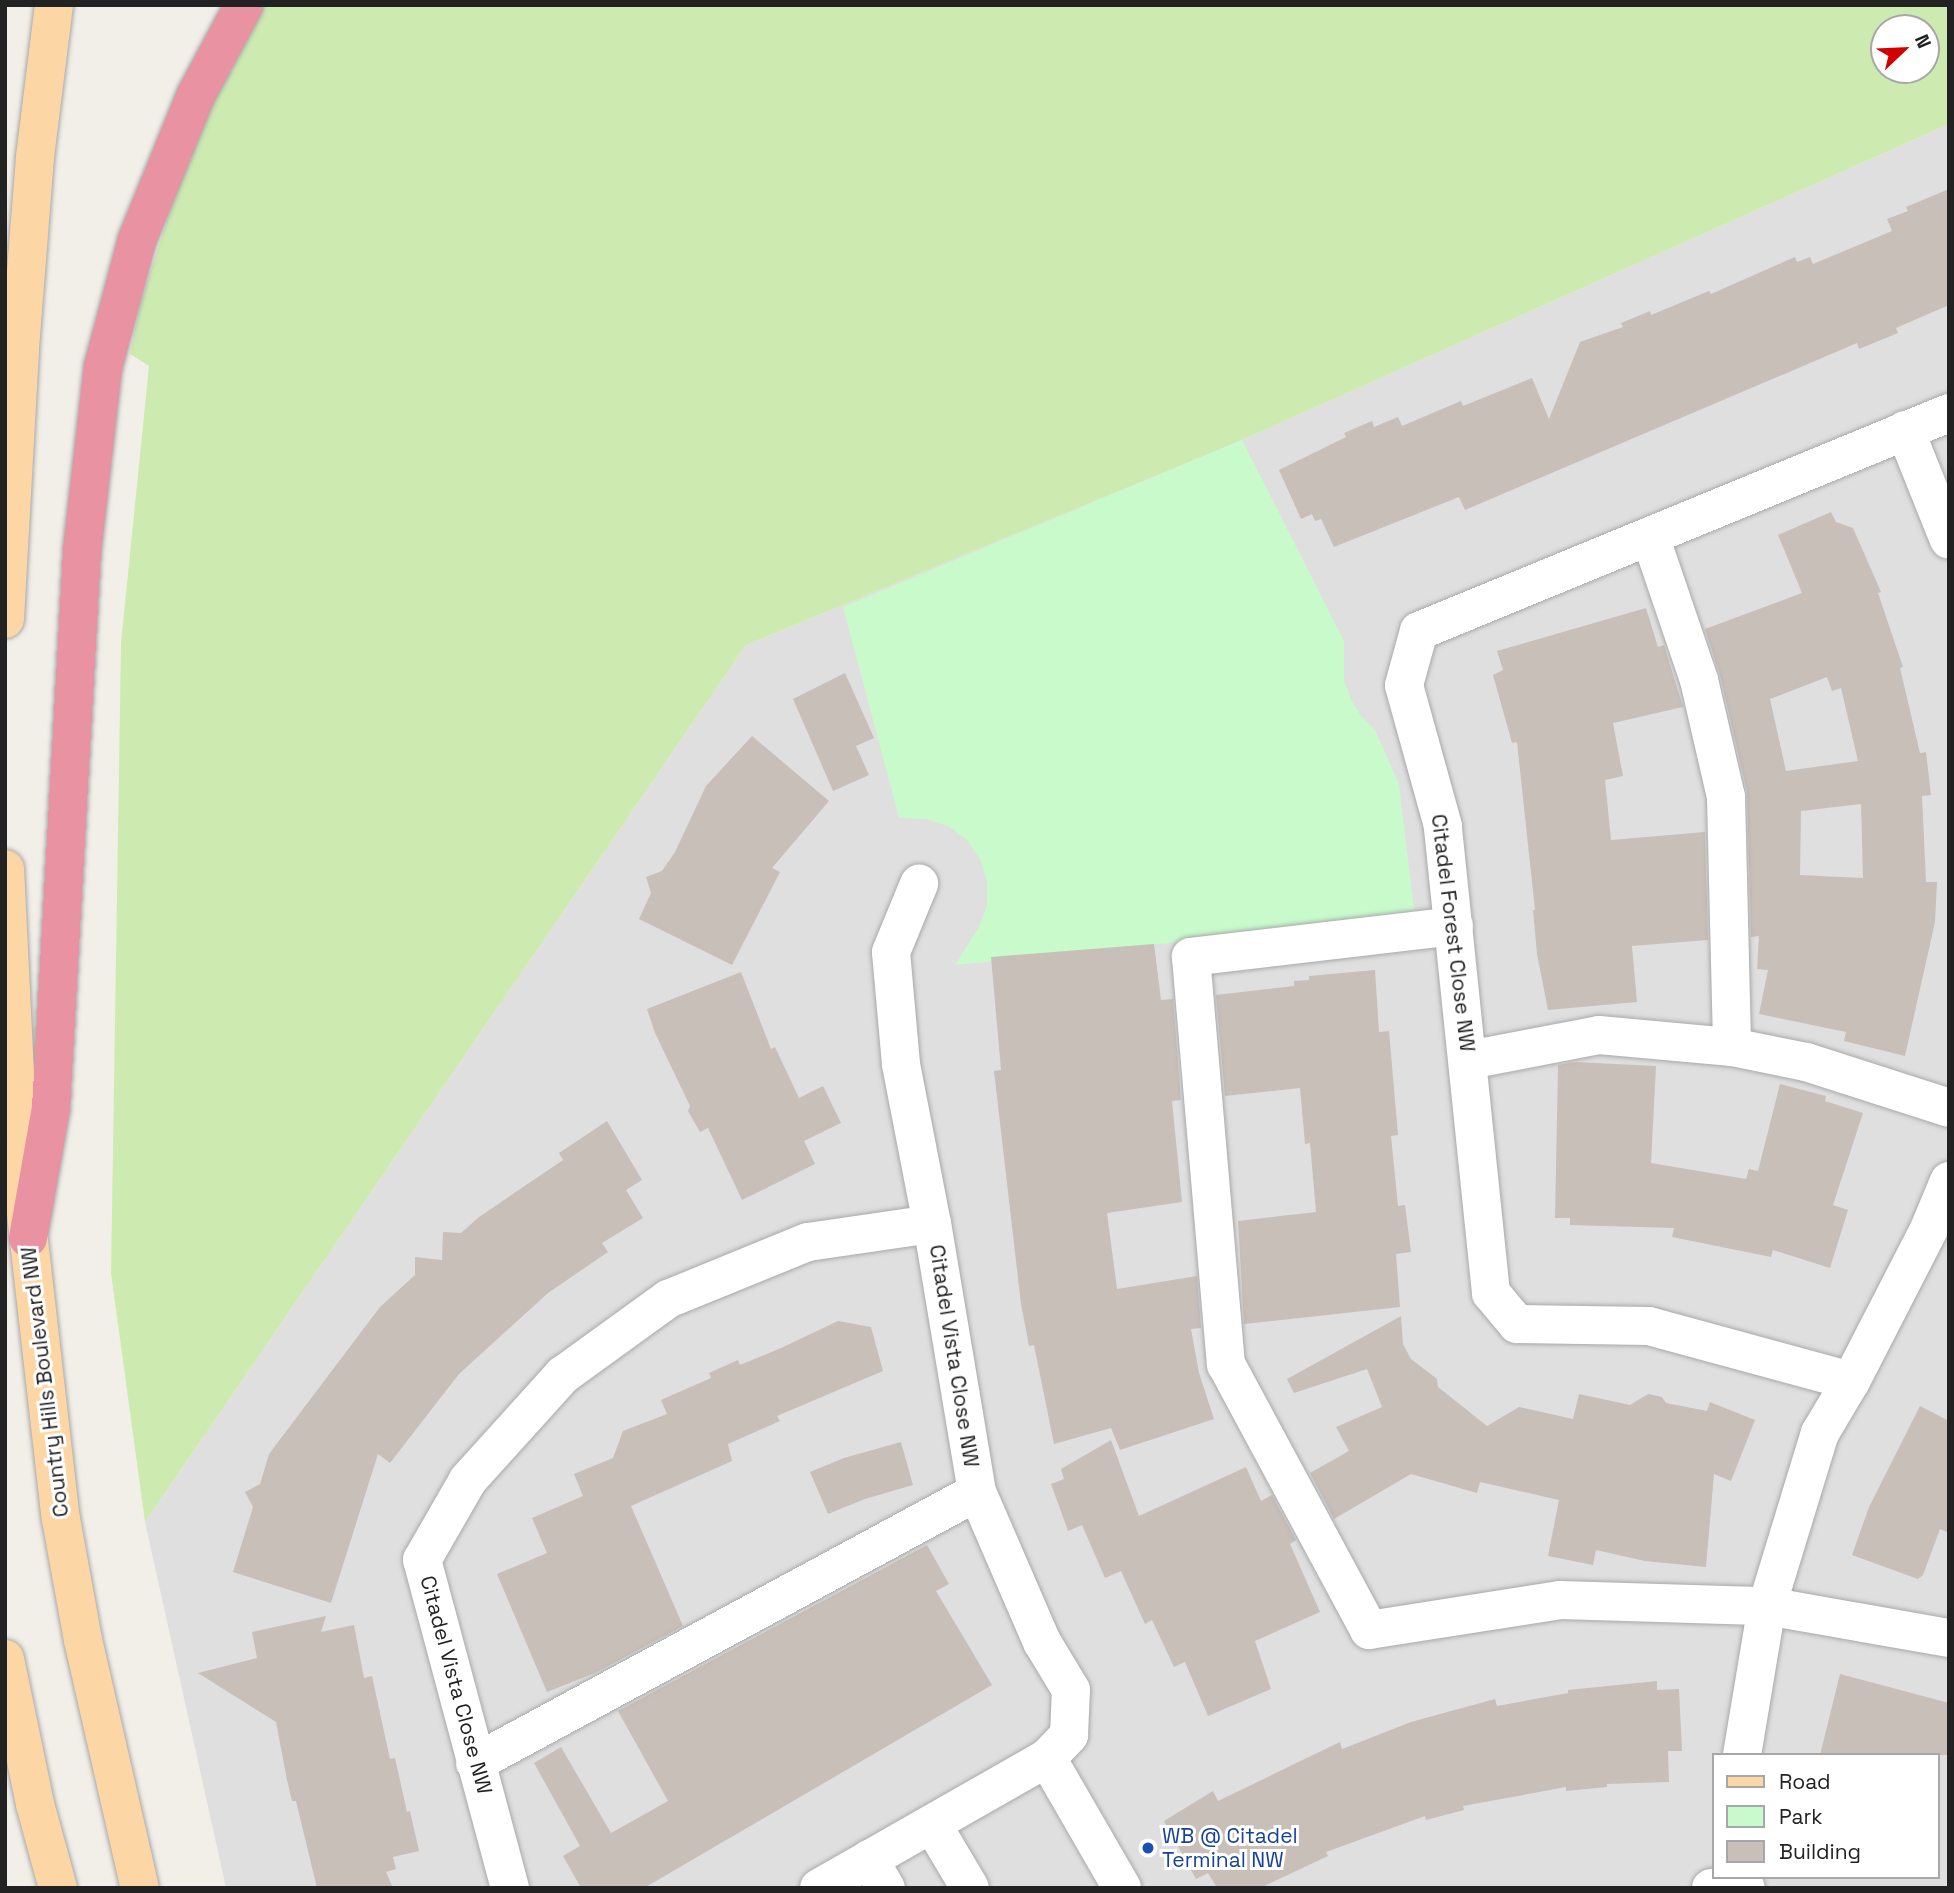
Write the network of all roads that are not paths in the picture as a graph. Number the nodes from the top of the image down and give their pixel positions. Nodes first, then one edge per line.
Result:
1 (54, 5) edge
2 (244, 5) edge
3 (1949, 413) edge
4 (1905, 430) junction
5 (1650, 536) junction
6 (1949, 540) edge
7 (5, 619) edge
8 (5, 869) edge
9 (919, 884) dead end
10 (1454, 926) junction
11 (1732, 1047) junction
12 (1469, 1060) junction
13 (1949, 1108) edge
14 (1949, 1181) edge
15 (932, 1224) junction
16 (28, 1238) junction
17 (1851, 1381) junction
18 (977, 1492) junction
19 (1767, 1606) junction
20 (1949, 1638) edge
21 (5, 1659) edge
22 (1742, 1753) edge
23 (1047, 1758) junction
24 (475, 1763) junction
25 (932, 1824) junction
26 (878, 1873) edge
27 (58, 1888) edge
28 (140, 1888) edge
29 (510, 1888) edge
30 (819, 1888) edge
31 (970, 1888) edge
32 (1122, 1888) edge

1 - 7 main road
2 - 16 highway
3 - 4 street, Citadel Forest Close NW
4 - 5 street, Citadel Forest Close NW
4 - 6 street
5 - 10 street, Citadel Forest Close NW
5 - 11 street
8 - 16 main road, Country Hills Boulevard NW
9 - 15 street
10 - 12 street, Citadel Forest Close NW
10 - 19 street
11 - 12 street
11 - 13 street
12 - 17 street, Citadel Forest Close NW
14 - 17 street
15 - 18 street, Citadel Vista Close NW
15 - 24 street, Citadel Vista Close NW
16 - 28 main road, Country Hills Boulevard NW
17 - 19 street
18 - 23 street, Citadel Vista Close NW
18 - 24 street
19 - 20 street
19 - 22 street
21 - 27 main road
23 - 25 street, Citadel Vista Close NW
23 - 32 street
24 - 29 street, Citadel Vista Close NW
25 - 26 street, Citadel Vista Close NW
25 - 31 street
26 - 30 street, Citadel Vista Close NW

